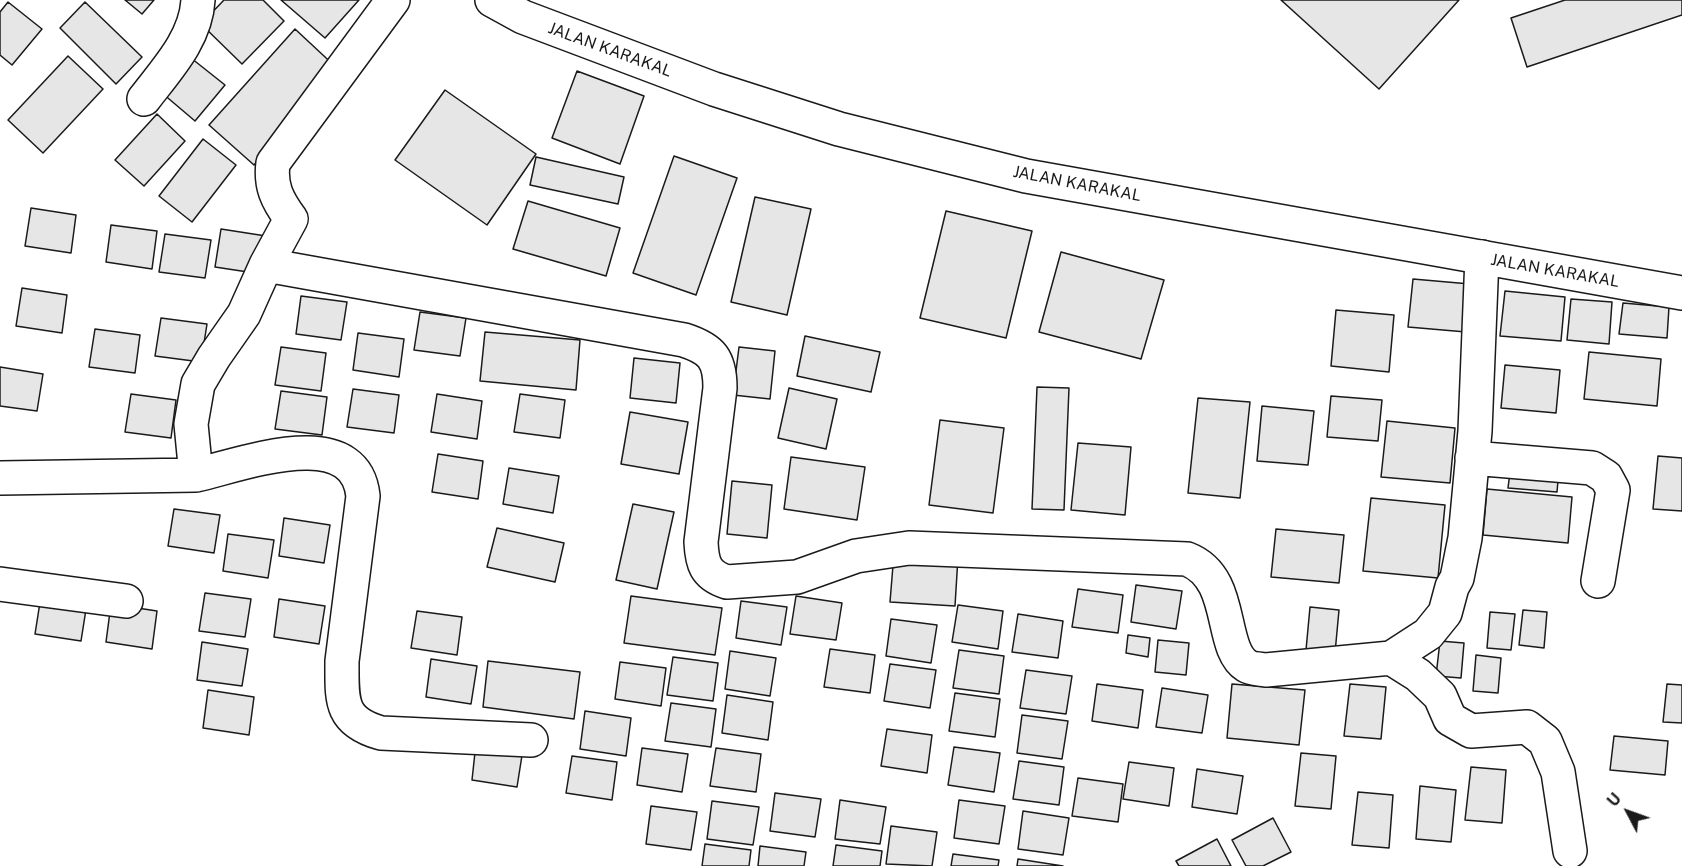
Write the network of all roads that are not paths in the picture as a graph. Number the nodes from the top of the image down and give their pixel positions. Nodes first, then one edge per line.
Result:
1 (198, 0) edge
2 (393, 0) edge
3 (492, 0) edge
4 (144, 99) dead end
5 (1482, 257) junction
6 (266, 265) junction
7 (1682, 293) edge
8 (1472, 458) junction
9 (196, 475) junction
10 (0, 478) edge
11 (1598, 581) dead end
12 (0, 584) edge
13 (126, 601) dead end
14 (1391, 658) junction
15 (531, 740) dead end
16 (1570, 851) dead end

1 - 4 street
2 - 6 street
3 - 5 street, JALAN KARAKAL
5 - 7 street, JALAN KARAKAL
5 - 8 street
6 - 9 street
6 - 14 street
8 - 11 street
8 - 14 street
9 - 10 street
9 - 15 street
12 - 13 street
14 - 16 street

